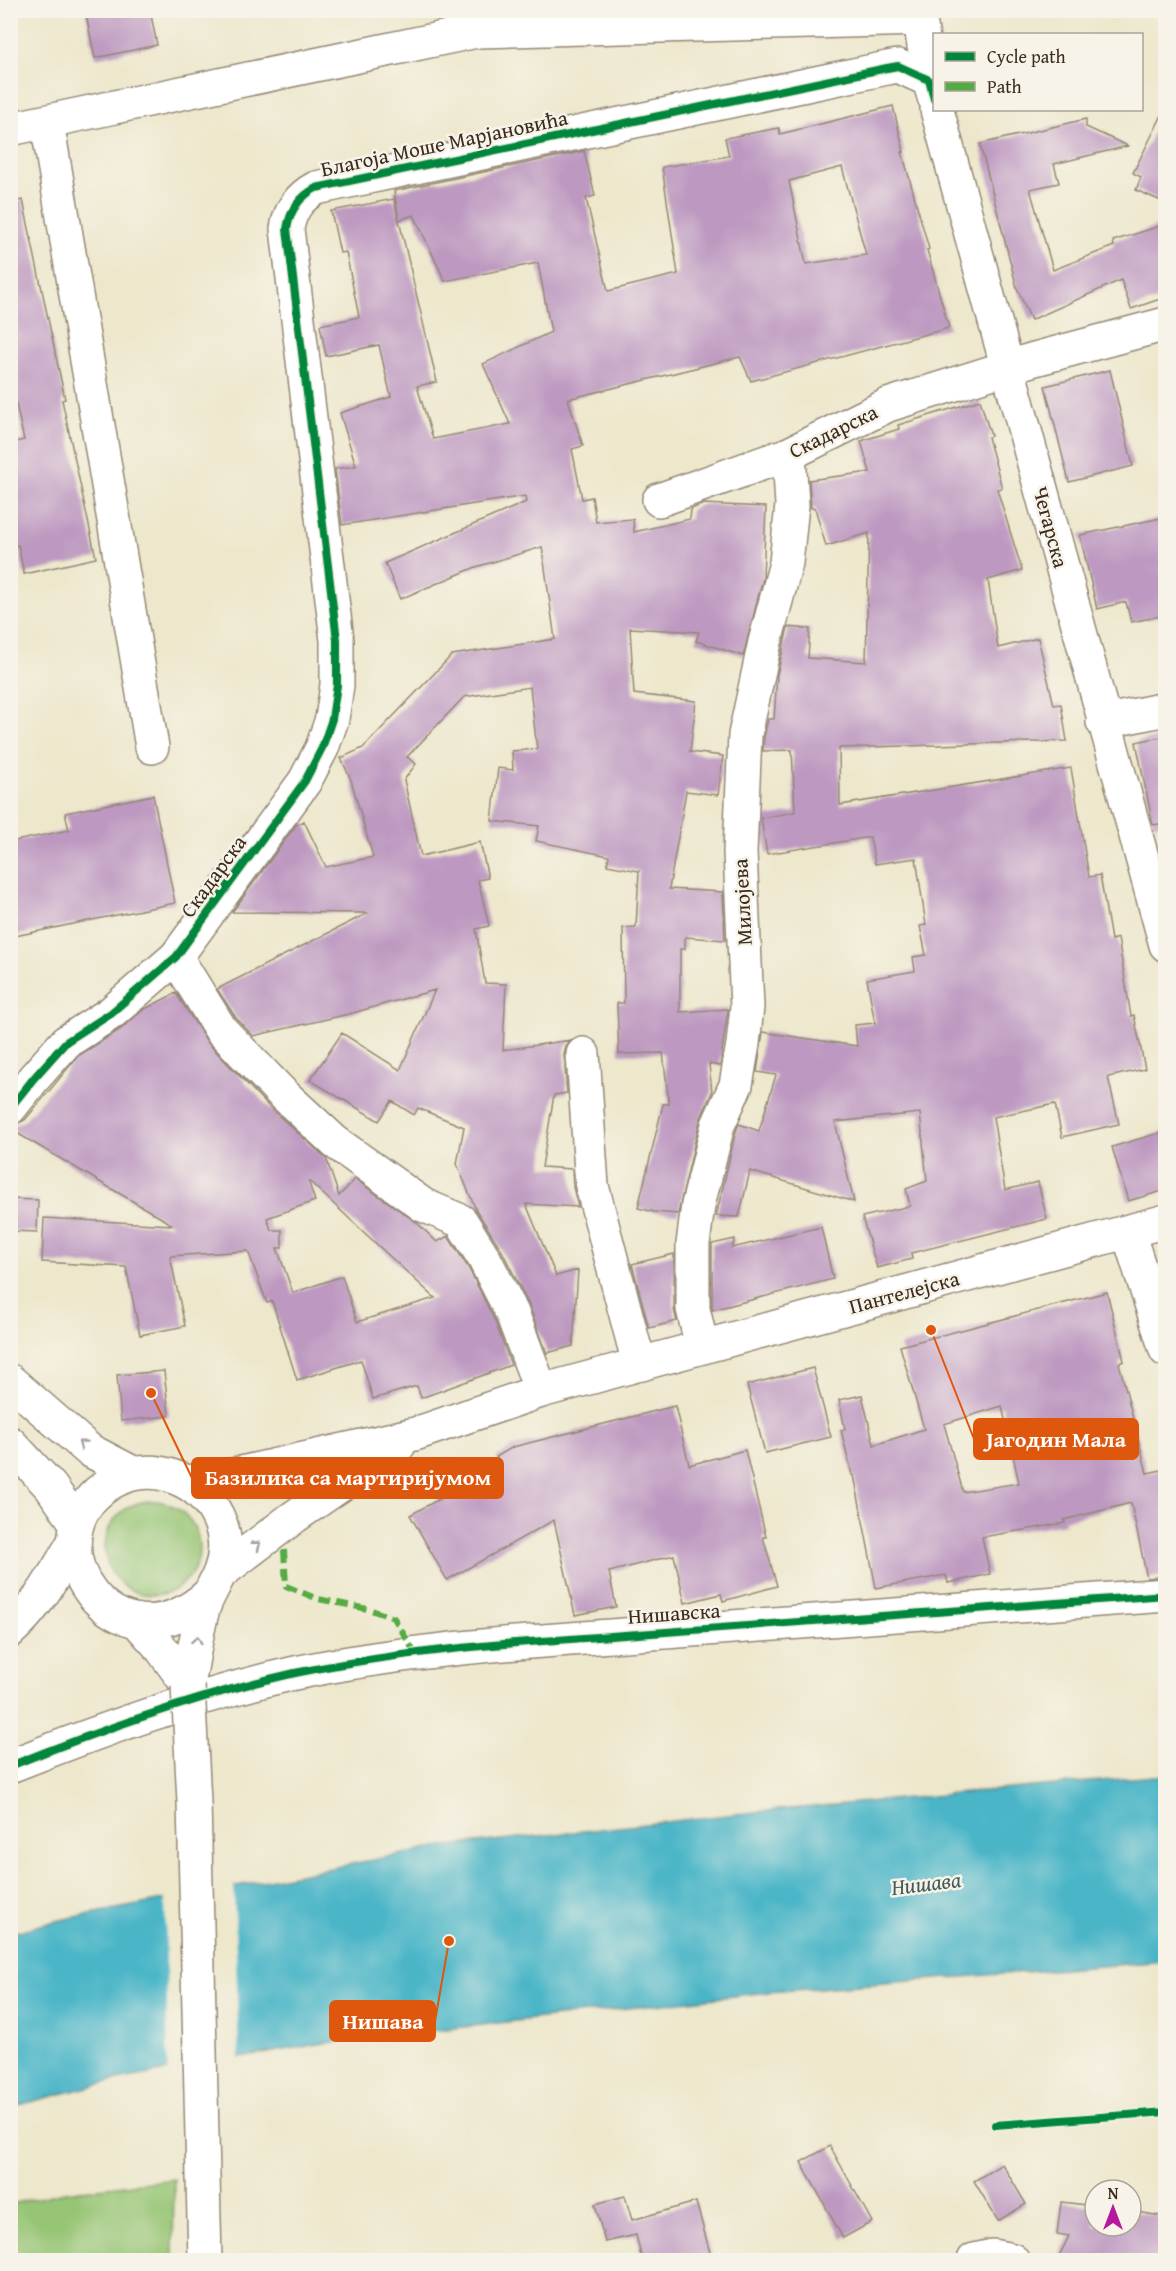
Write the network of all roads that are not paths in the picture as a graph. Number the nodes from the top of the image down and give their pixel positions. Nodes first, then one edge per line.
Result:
1 (920, 15) edge
2 (475, 21) edge
3 (933, 90) edge
4 (933, 95) edge
5 (938, 111) edge
6 (47, 122) junction
7 (10, 129) edge
8 (1166, 324) edge
9 (1008, 367) junction
10 (789, 454) junction
11 (659, 500) dead end
12 (333, 605) joint
13 (1166, 709) edge
14 (1103, 722) junction
15 (152, 747) dead end
16 (1166, 945) edge
17 (176, 957) junction
18 (583, 1054) dead end
19 (10, 1108) edge
20 (1166, 1221) edge
21 (1128, 1232) junction
22 (702, 1347) junction
23 (1166, 1350) edge
24 (642, 1364) junction
25 (10, 1381) edge
26 (541, 1390) junction
27 (416, 1434) junction
28 (10, 1443) edge
29 (133, 1473) junction
30 (188, 1482) junction
31 (76, 1533) junction
32 (214, 1584) junction
33 (1166, 1595) edge
34 (137, 1621) junction
35 (10, 1631) edge
36 (189, 1693) junction
37 (10, 1766) edge
38 (205, 2260) edge
39 (974, 2260) edge
40 (1012, 2260) edge

1 - 2 street
1 - 3 street, Чегарска
2 - 6 street
4 - 12 street, Благоја Моше Марјановића
5 - 9 street, Чегарска
6 - 7 street
6 - 15 street
8 - 9 street, Скадарска
9 - 10 street, Скадарска
9 - 14 street, Чегарска
10 - 11 street, Скадарска
10 - 22 street, Милојева
12 - 17 street, Скадарска
13 - 14 street
14 - 16 street, Чегарска
17 - 19 street, Скадарска
17 - 26 street
18 - 24 street
20 - 21 street, Пантелејска
21 - 22 street, Пантелејска
21 - 23 street
22 - 24 street, Пантелејска
24 - 26 street, Пантелејска
29 -> 25 street
26 - 27 street, Пантелејска
27 - 30 street, Пантелејска
32 -> 27 street, Пантелејска
28 - 31 street
29 - 30 street
29 - 31 street
30 - 32 street
31 - 34 street
31 - 35 street
32 - 34 street
36 -> 32 street
33 - 36 street, Нишавска
34 - 36 street
36 - 37 street, Нишавска
36 - 38 street, bridge
39 - 40 street

